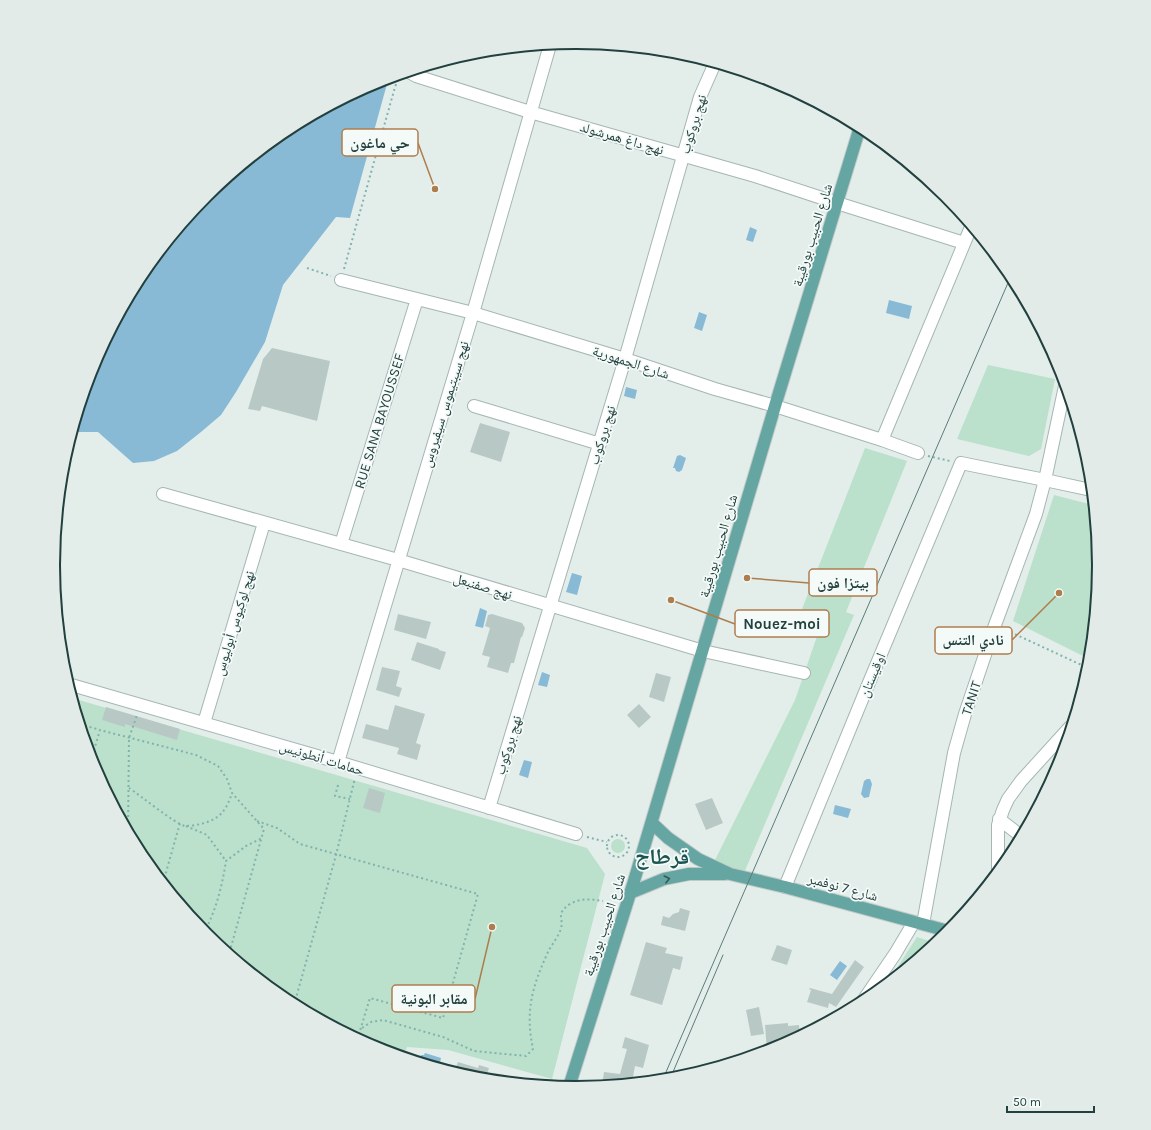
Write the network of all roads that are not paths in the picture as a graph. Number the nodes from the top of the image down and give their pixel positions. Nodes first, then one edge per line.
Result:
1 (548, 50) edge
2 (713, 68) edge
3 (414, 75) edge
4 (530, 112) junction
5 (858, 133) edge
6 (684, 155) junction
7 (837, 203) junction
8 (969, 232) edge
9 (964, 243) junction
10 (341, 280) road end
11 (417, 299) junction
12 (473, 313) junction
13 (626, 360) junction
14 (1063, 396) edge
15 (474, 406) dead end
16 (776, 406) junction
17 (882, 440) junction
18 (600, 444) junction
19 (918, 453) road end
20 (1045, 480) junction
21 (1086, 489) edge
22 (164, 494) dead end
23 (264, 522) junction
24 (341, 544) junction
25 (398, 560) junction
26 (550, 606) junction
27 (704, 651) junction
28 (804, 673) dead end
29 (74, 686) edge
30 (204, 723) junction
31 (1062, 736) edge
32 (338, 762) junction
33 (489, 808) junction
34 (999, 819) junction
35 (652, 823) junction
36 (1016, 832) edge
37 (576, 834) road end
38 (998, 861) edge
39 (730, 874) junction
40 (785, 887) junction
41 (630, 893) junction
42 (918, 923) junction
43 (941, 929) edge
44 (873, 986) edge
45 (570, 1081) edge

1 - 4 street, نهج سيبتيموس سيفيروس
2 - 6 street, نهج بروكوب
3 - 4 street, نهج داغ همرشولد
4 - 6 street, نهج داغ همرشولد
4 - 12 street, نهج سيبتيموس سيفيروس
5 - 7 main road, شارع الحبيب بورقيبة
6 - 7 street, نهج داغ همرشولد
6 - 13 street, نهج بروكوب
7 - 9 street, نهج داغ همرشولد
7 - 16 main road, شارع الحبيب بورقيبة
8 - 9 street
9 - 17 street
10 - 11 street, شارع الجمهورية
11 - 12 street, شارع الجمهورية
11 - 24 street, RUE SANA BAYOUSSEF
12 - 13 street, شارع الجمهورية
12 - 25 street, نهج سيبتيموس سيفيروس
13 - 16 street, شارع الجمهورية
13 - 18 street, نهج بروكوب
14 - 20 street, TANIT
15 - 18 street
16 - 17 street, شارع الجمهورية
16 - 27 main road, شارع الحبيب بورقيبة
17 - 19 street, شارع الجمهورية
18 - 26 street, نهج بروكوب
20 - 21 street
20 - 40 street, اوقيستان
20 - 42 street, TANIT
22 - 23 street, نهج صفنبعل
23 - 24 street, نهج صفنبعل
23 - 30 street, نهج لوكيوس أبوليوس
24 - 25 street, نهج صفنبعل
25 - 26 street, نهج صفنبعل
25 - 32 street, نهج سيبتيموس سيفيروس
26 - 27 street, نهج صفنبعل
26 - 33 street, نهج بروكوب
27 - 28 street, نهج صفنبعل
27 - 35 main road, شارع الحبيب بورقيبة
29 - 30 street, حمامات أنطونيس
30 - 32 street, حمامات أنطونيس
31 - 34 street
32 - 33 street, حمامات أنطونيس
33 - 37 street, حمامات أنطونيس
34 - 36 street
34 - 38 street
35 - 39 main road, شارع 7 نوفمبر
35 - 41 main road, شارع الحبيب بورقيبة
39 - 40 main road, شارع 7 نوفمبر
41 -> 39 main road, شارع 7 نوفمبر
40 - 42 main road, شارع 7 نوفمبر
41 - 45 main road, شارع الحبيب بورقيبة
42 - 43 main road, شارع 7 نوفمبر
42 - 44 street

